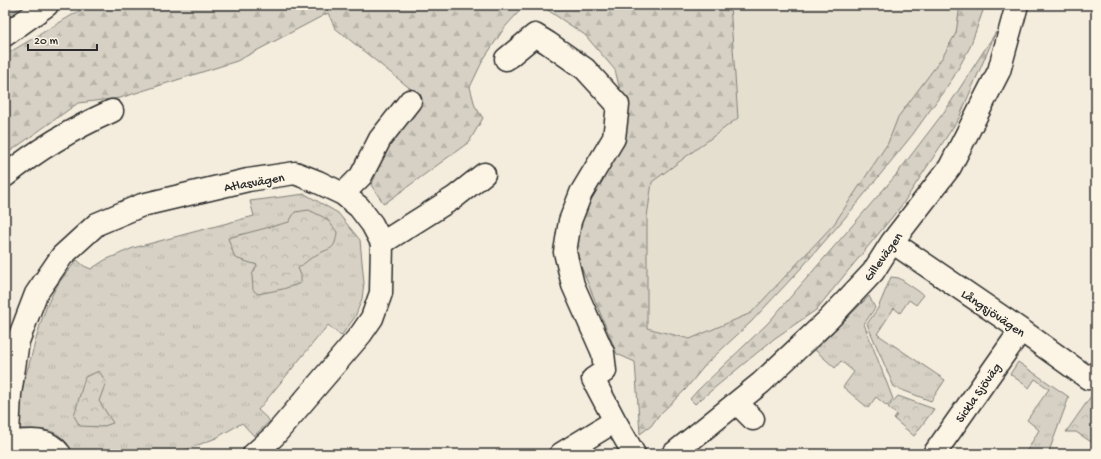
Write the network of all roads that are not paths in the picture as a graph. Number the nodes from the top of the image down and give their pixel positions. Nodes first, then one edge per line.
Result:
1 (48, 5) edge
2 (1016, 5) edge
3 (5, 35) edge
4 (506, 58) dead end
5 (410, 101) dead end
6 (112, 111) dead end
7 (484, 174) dead end
8 (5, 176) edge
9 (344, 194) junction
10 (892, 242) junction
11 (382, 243) junction
12 (1021, 330) junction
13 (12, 339) edge
14 (1096, 373) edge
15 (737, 402) junction
16 (754, 419) dead end
17 (615, 421) junction
18 (8, 450) edge
19 (60, 454) edge
20 (254, 454) edge
21 (561, 454) edge
22 (634, 454) edge
23 (673, 454) edge
24 (934, 454) edge

1 - 3 street
2 - 10 street, Gillevägen
4 - 17 street
5 - 9 street
6 - 8 street
7 - 11 street
9 - 11 street, Atlasvägen
9 - 13 street, Atlasvägen
10 - 12 street, Långsjövägen
10 - 15 street, Gillevägen
11 - 20 street, Atlasvägen
12 - 14 street, Långsjövägen
12 - 24 street, Sickla Sjöväg
13 - 18 street, Atlasvägen
15 - 16 street
15 - 23 street, Gillevägen
17 - 21 street
17 - 22 street
18 - 19 street

